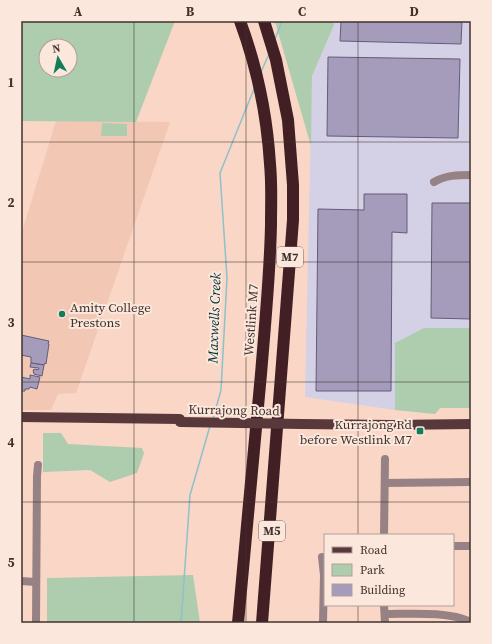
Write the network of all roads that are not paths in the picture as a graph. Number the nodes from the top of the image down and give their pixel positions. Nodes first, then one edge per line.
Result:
1 (240, 21) edge
2 (264, 21) edge
3 (471, 175) edge
4 (434, 182) dead end
5 (21, 417) edge
6 (180, 420) junction
7 (21, 421) edge
8 (471, 421) edge
9 (302, 422) junction
10 (471, 424) edge
11 (276, 439) junction
12 (254, 456) junction
13 (385, 459) dead end
14 (38, 465) dead end
15 (471, 482) edge
16 (384, 483) junction
17 (384, 534) edge
18 (454, 546) edge
19 (471, 546) edge
20 (322, 557) dead end
21 (21, 581) edge
22 (36, 582) junction
23 (384, 606) edge
24 (384, 614) junction
25 (471, 622) edge
26 (36, 623) edge
27 (238, 623) edge
28 (244, 623) edge
29 (262, 623) edge
30 (266, 623) edge
31 (323, 623) edge
32 (384, 623) edge

1 - 12 highway, Westlink M7 / M7
2 - 11 highway, M7
3 - 4 street
5 - 6 main road, Kurrajong Road
6 - 7 main road, Kurrajong Road
6 - 9 main road, Kurrajong Road
8 - 9 main road, Kurrajong Road
9 - 10 main road, Kurrajong Road
11 - 29 highway, M7
11 - 30 highway, M5
12 - 27 highway, Westlink M7 / M7
12 - 28 highway, M7
13 - 16 street
14 - 22 street
15 - 16 street
16 - 17 street
18 - 19 street
20 - 31 street
21 - 22 street
22 - 26 street
23 - 24 street
24 - 25 street
24 - 32 street

